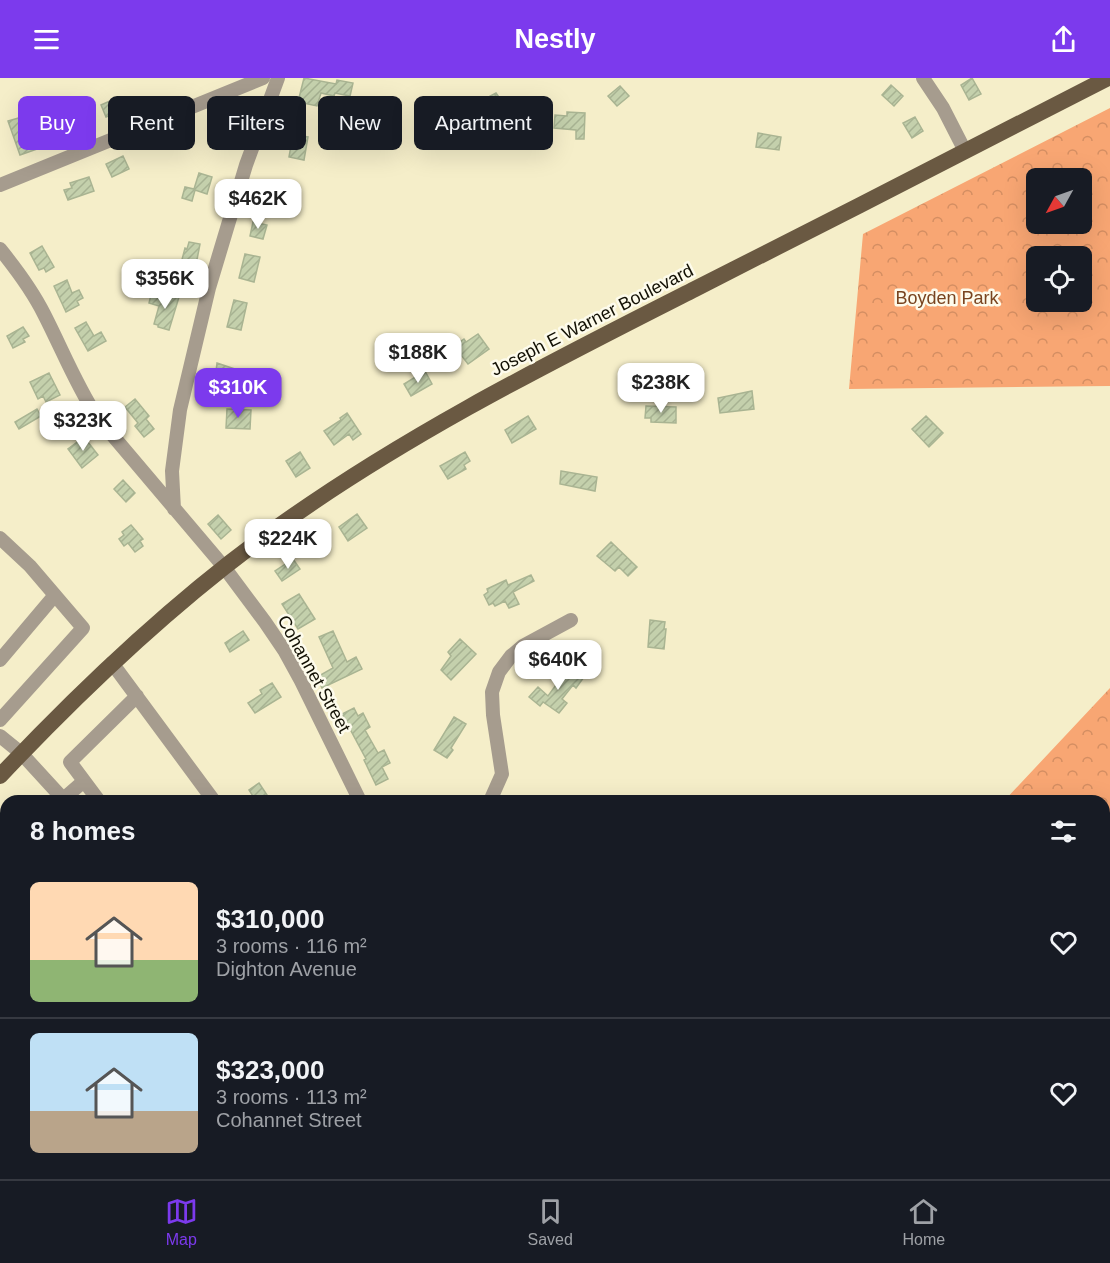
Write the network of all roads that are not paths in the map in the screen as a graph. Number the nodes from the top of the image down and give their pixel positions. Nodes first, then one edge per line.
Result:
1 (263, 78) edge
2 (923, 78) edge
3 (1108, 78) edge
4 (275, 79) edge
5 (965, 151) junction
6 (0, 185) edge
7 (0, 249) edge
8 (174, 509) junction
9 (0, 538) edge
10 (224, 567) junction
11 (55, 595) junction
12 (571, 620) dead end
13 (0, 660) edge
14 (112, 663) junction
15 (137, 696) junction
16 (0, 720) edge
17 (0, 736) edge
18 (21, 753) junction
19 (0, 776) edge
20 (84, 781) junction
21 (59, 795) edge
22 (69, 795) edge
23 (94, 795) edge
24 (204, 795) edge
25 (357, 795) edge
26 (493, 795) edge

1 - 6 street
2 - 5 street
3 - 5 main road, Joseph E Warner Boulevard
4 - 8 street
5 - 10 main road, Joseph E Warner Boulevard
7 - 8 street, Cohannet Street
8 - 10 street, Cohannet Street
9 - 11 street
10 - 14 main road, Joseph E Warner Boulevard
10 - 25 street, Cohannet Street
11 - 13 street
11 - 16 street
12 - 26 street
14 - 15 street
14 - 18 main road, Joseph E Warner Boulevard
15 - 20 street
15 - 24 street
17 - 18 street
18 - 19 main road, Joseph E Warner Boulevard
18 - 21 street
20 - 22 street
20 - 23 street

